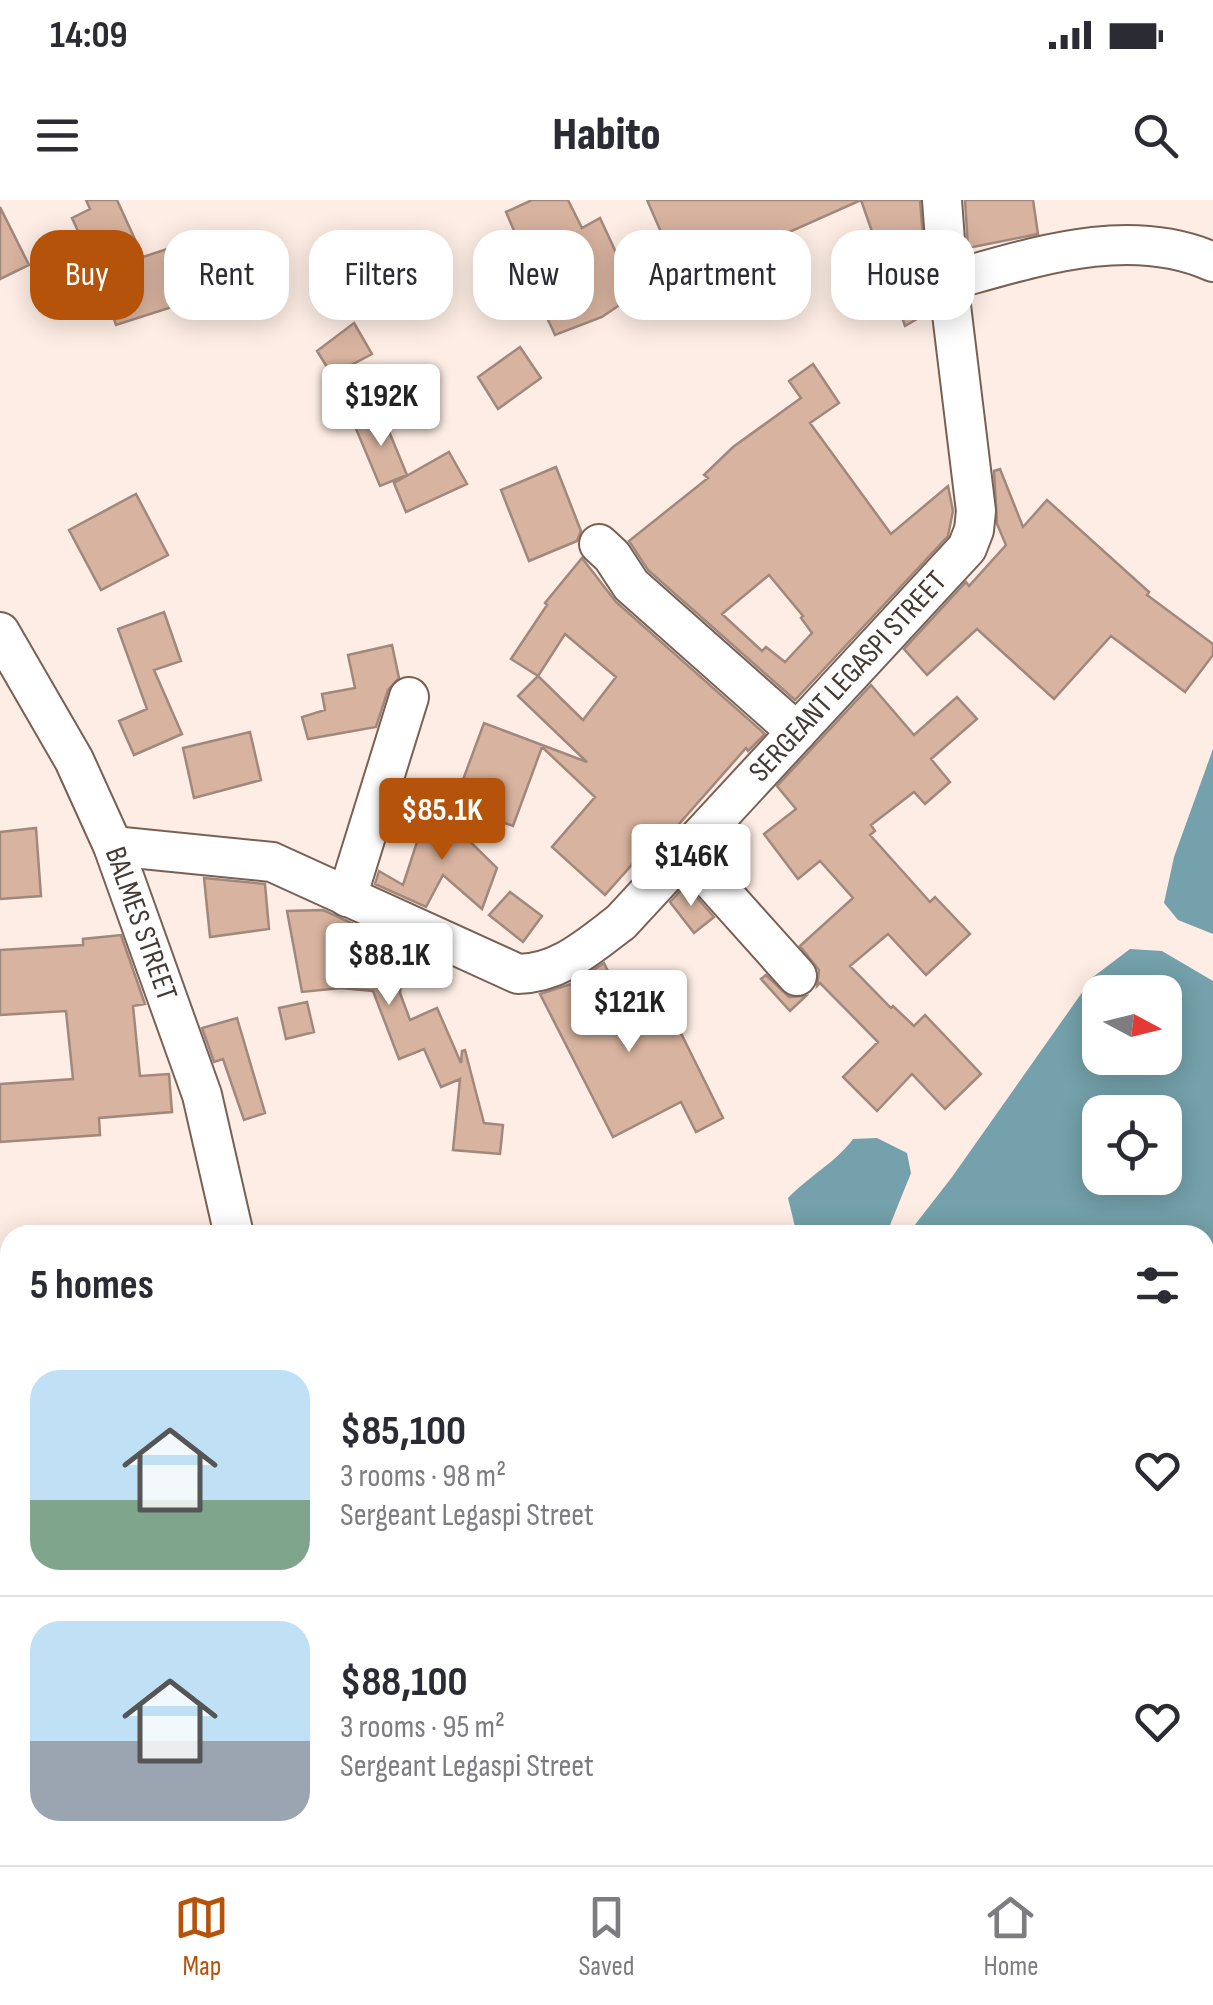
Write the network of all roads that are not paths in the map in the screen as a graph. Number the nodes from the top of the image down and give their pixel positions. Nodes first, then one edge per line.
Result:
1 (942, 200) edge
2 (944, 230) edge
3 (1213, 262) edge
4 (975, 273) edge
5 (953, 320) edge
6 (599, 544) dead end
7 (0, 632) edge
8 (409, 697) dead end
9 (797, 732) junction
10 (113, 846) junction
11 (686, 852) junction
12 (347, 897) junction
13 (797, 976) dead end
14 (232, 1225) edge

1 - 2 street, SERGEANT LEGASPI STREET
3 - 4 street
5 - 9 street, SERGEANT LEGASPI STREET
6 - 9 street
7 - 10 street, BALMES STREET
8 - 12 street
9 - 11 street, SERGEANT LEGASPI STREET
10 - 12 street, SERGEANT LEGASPI STREET
10 - 14 street, BALMES STREET
11 - 12 street, SERGEANT LEGASPI STREET
11 - 13 street

